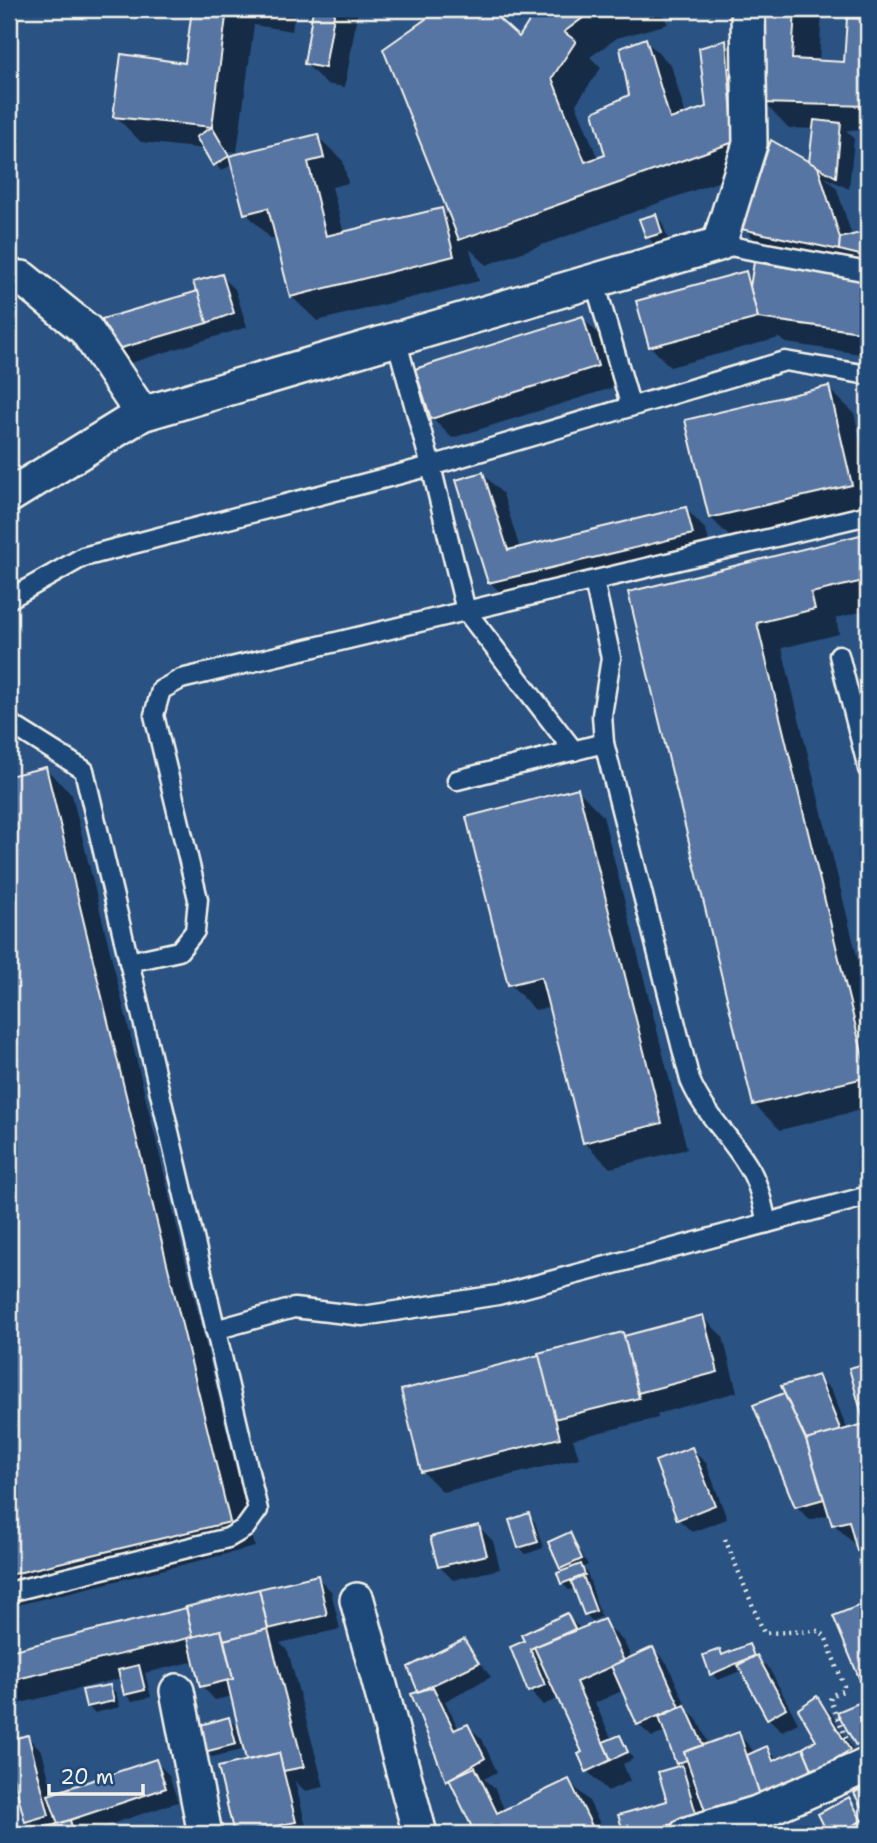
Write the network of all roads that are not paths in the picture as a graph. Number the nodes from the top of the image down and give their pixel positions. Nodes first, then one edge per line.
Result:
1 (748, 9) edge
2 (719, 244) junction
3 (868, 272) edge
4 (9, 278) edge
5 (594, 279) junction
6 (396, 339) junction
7 (868, 375) edge
8 (631, 404) junction
9 (142, 414) junction
10 (431, 466) junction
11 (9, 496) edge
12 (868, 515) edge
13 (594, 581) junction
14 (9, 599) edge
15 (466, 611) junction
16 (839, 655) dead end
17 (9, 728) edge
18 (604, 743) junction
19 (574, 751) junction
20 (868, 769) edge
21 (457, 780) dead end
22 (129, 962) junction
23 (868, 1196) edge
24 (767, 1223) junction
25 (215, 1329) junction
26 (9, 1592) edge
27 (356, 1600) dead end
28 (177, 1691) dead end
29 (863, 1766) edge
30 (415, 1833) edge
31 (205, 1834) edge
32 (687, 1834) edge

1 - 2 street
2 - 3 lane
2 - 5 street
4 - 9 street
5 - 6 street
5 - 8 lane
6 - 9 street
6 - 10 lane
7 - 8 lane
8 - 10 lane
9 - 11 street
10 - 14 lane
10 - 15 lane
12 - 13 lane
13 - 15 lane
13 - 18 lane
15 - 19 lane
15 - 22 lane
16 - 20 lane
17 - 22 lane
18 - 19 lane
18 - 24 lane
19 - 21 lane
22 - 25 lane
23 - 24 lane
24 - 25 lane
25 - 26 lane
27 - 30 street
28 - 31 street
29 - 32 street

